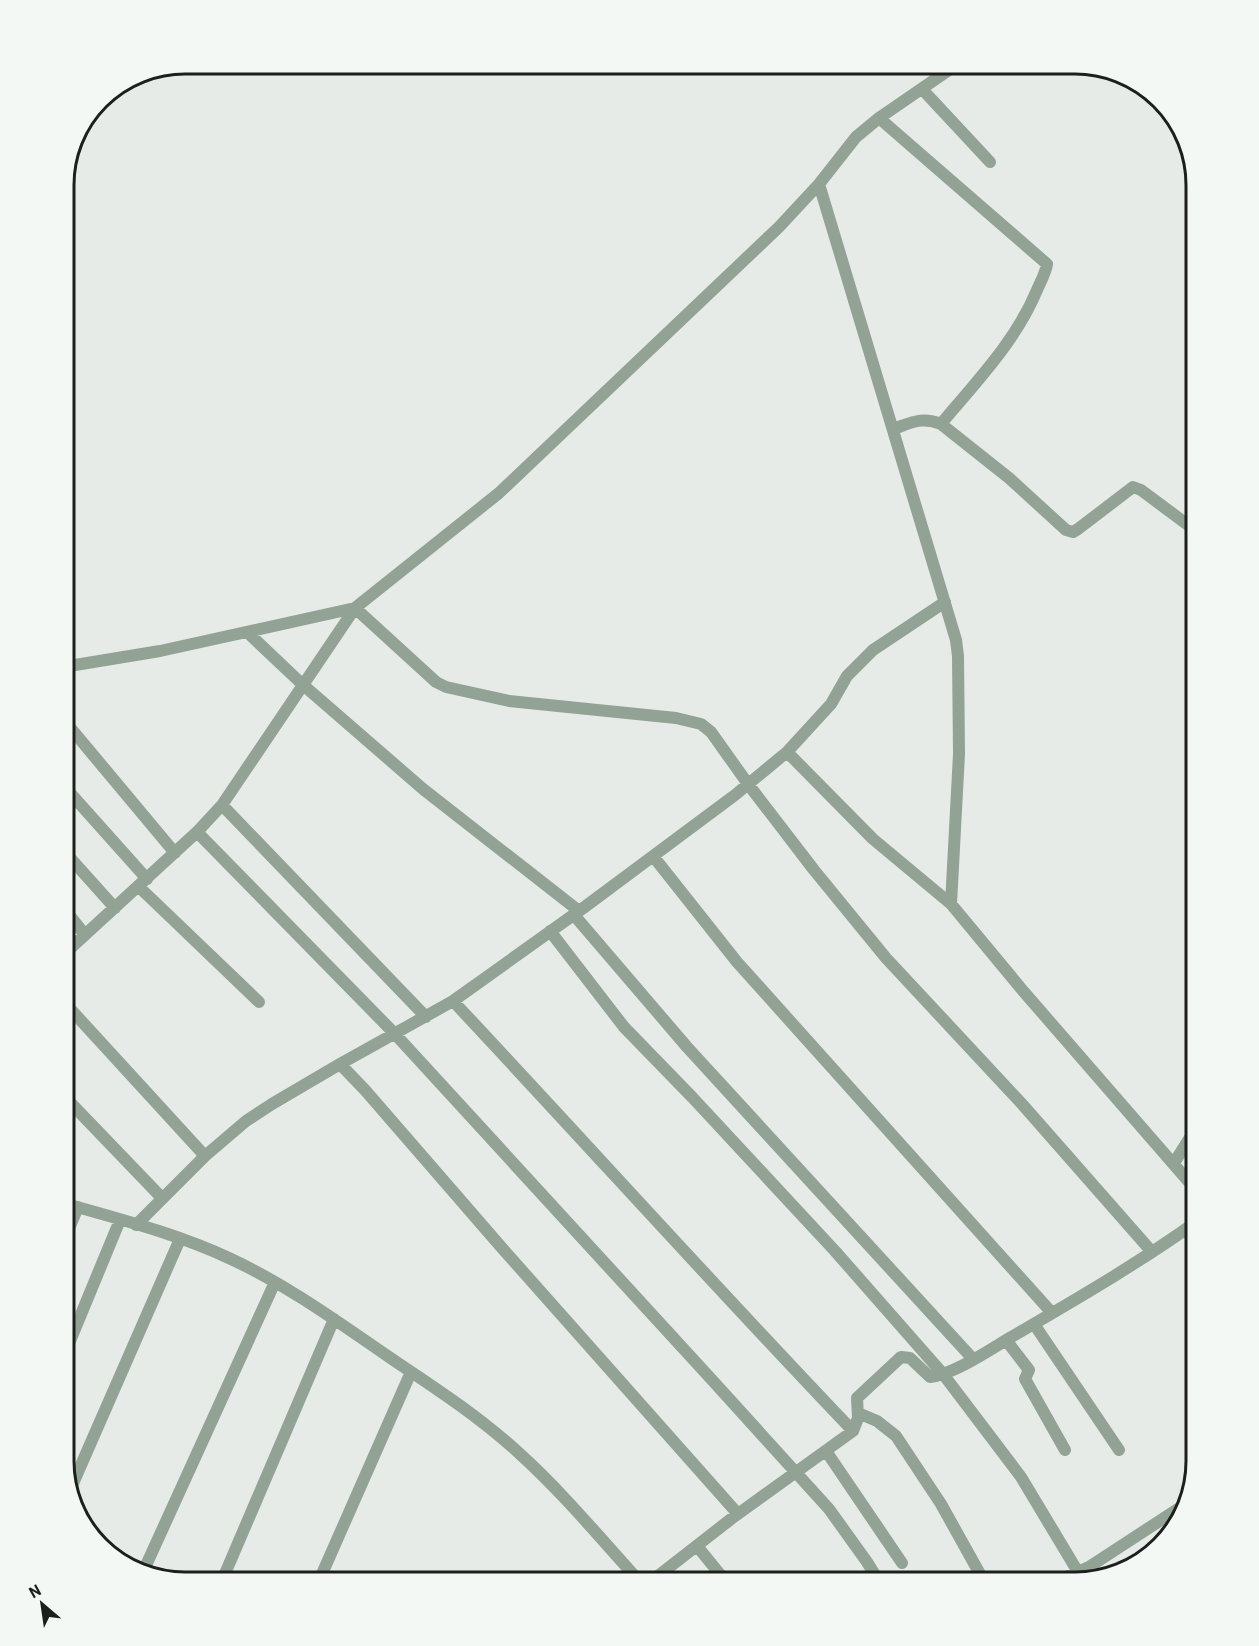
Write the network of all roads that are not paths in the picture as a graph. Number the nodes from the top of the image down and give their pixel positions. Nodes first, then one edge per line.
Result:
1 (943, 74) edge
2 (922, 89) junction
3 (879, 118) junction
4 (990, 162) dead end
5 (819, 184) junction
6 (941, 424) junction
7 (893, 429) junction
8 (1186, 524) edge
9 (945, 602) junction
10 (355, 608) junction
11 (248, 632) junction
12 (74, 665) edge
13 (302, 684) junction
14 (74, 732) edge
15 (787, 752) junction
16 (748, 784) junction
17 (74, 798) edge
18 (222, 805) junction
19 (197, 832) junction
20 (175, 853) junction
21 (653, 856) junction
22 (74, 862) edge
23 (143, 883) junction
24 (951, 904) junction
25 (115, 908) junction
26 (576, 913) junction
27 (74, 920) edge
28 (549, 931) junction
29 (86, 934) junction
30 (74, 945) edge
31 (453, 1001) junction
32 (259, 1002) dead end
33 (74, 1013) edge
34 (426, 1017) junction
35 (395, 1034) junction
36 (340, 1064) junction
37 (74, 1106) edge
38 (1186, 1144) edge
39 (205, 1156) junction
40 (1174, 1163) junction
41 (1186, 1178) edge
42 (162, 1198) junction
43 (74, 1206) edge
44 (78, 1207) junction
45 (74, 1217) edge
46 (120, 1220) junction
47 (136, 1225) junction
48 (1185, 1230) edge
49 (180, 1239) junction
50 (1152, 1252) junction
51 (275, 1282) junction
52 (1052, 1313) junction
53 (334, 1319) junction
54 (1034, 1324) junction
55 (74, 1331) edge
56 (1006, 1340) junction
57 (973, 1359) junction
58 (411, 1372) junction
59 (943, 1374) junction
60 (858, 1413) junction
61 (853, 1431) junction
62 (1119, 1449) dead end
63 (1065, 1450) dead end
64 (826, 1451) junction
65 (794, 1473) junction
66 (75, 1479) edge
67 (1173, 1512) edge
68 (738, 1514) junction
69 (697, 1546) junction
70 (903, 1563) dead end
71 (146, 1566) edge
72 (226, 1572) edge
73 (323, 1572) edge
74 (631, 1572) edge
75 (663, 1572) edge
76 (718, 1572) edge
77 (873, 1572) edge
78 (979, 1572) edge
79 (1078, 1572) joint

1 - 2 street
2 - 3 street
2 - 4 street
3 - 5 street
3 - 6 street
5 - 7 street
5 - 10 street
6 - 7 street
6 - 8 street
7 - 9 street
9 - 15 street
9 - 24 street
10 - 11 street
10 - 13 street
10 - 16 street
11 - 12 street
11 - 13 street
13 - 18 street
13 - 26 street
14 - 20 street
15 - 16 street
15 - 24 street
16 - 21 street
16 - 50 street
17 - 23 street
18 - 19 street
18 - 34 street
19 - 20 street
19 - 35 street
20 - 23 street
21 - 26 street
21 - 52 street
22 - 25 street
23 - 25 street
23 - 32 street
24 - 40 street
25 - 29 street
26 - 28 street
26 - 57 street
27 - 29 street
28 - 31 street
28 - 59 street
29 - 30 street
31 - 34 street
31 - 61 street
33 - 39 street
34 - 35 street
35 - 36 street
35 - 65 street
36 - 39 street
36 - 68 street
37 - 42 street
38 - 40 street
39 - 42 street
40 - 41 street
42 - 47 street
43 - 44 street
44 - 45 street
44 - 46 street
46 - 47 street
46 - 55 street
47 - 49 street
48 - 50 street
49 - 51 street
49 - 66 street
50 - 52 street
51 - 53 street
51 - 71 street
52 - 54 street
53 - 58 street
53 - 72 street
54 - 56 street
54 - 62 street
56 - 57 street
56 - 63 street
57 - 59 street
58 - 73 street
58 - 74 street
59 - 60 street
59 - 79 street
60 - 61 street
60 - 78 street
61 - 64 street
64 - 65 street
64 - 70 street
65 - 68 street
65 - 77 street
67 - 79 street
68 - 69 street
69 - 75 street
69 - 76 street

